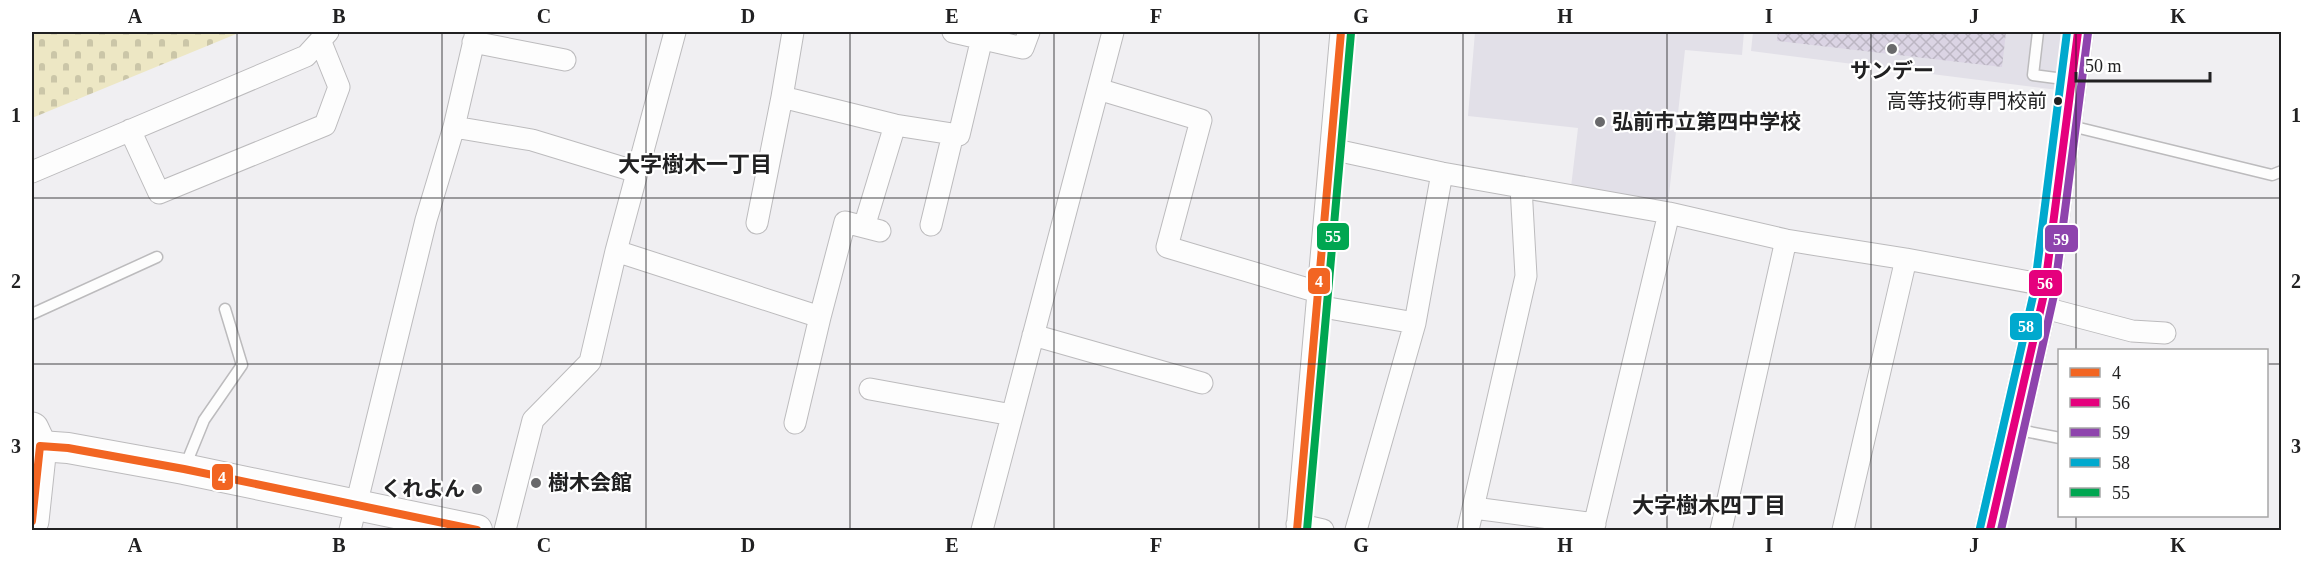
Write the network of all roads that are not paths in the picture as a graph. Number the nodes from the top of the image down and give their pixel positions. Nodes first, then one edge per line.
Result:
1 (675, 32) edge
2 (793, 32) edge
3 (953, 32) edge
4 (1029, 32) edge
5 (1113, 32) edge
6 (1341, 32) edge
7 (2038, 32) edge
8 (2078, 32) edge
9 (324, 36) edge
10 (474, 37) edge
11 (982, 38) junction
12 (566, 60) dead end
13 (2072, 80) junction
14 (1098, 89) junction
15 (782, 97) junction
16 (895, 125) junction
17 (2066, 125) junction
18 (454, 127) junction
19 (130, 130) junction
20 (952, 134) junction
21 (1331, 149) junction
22 (2282, 171) edge
23 (32, 172) edge
24 (638, 172) junction
25 (1442, 173) junction
26 (1521, 187) junction
27 (1669, 213) junction
28 (757, 223) dead end
29 (931, 225) dead end
30 (1786, 240) junction
31 (616, 251) junction
32 (156, 257) dead end
33 (1906, 258) junction
34 (2043, 296) junction
35 (1317, 299) junction
36 (225, 309) dead end
37 (32, 314) edge
38 (820, 317) junction
39 (1415, 323) junction
40 (2165, 333) dead end
41 (1033, 335) junction
42 (1202, 383) dead end
43 (870, 389) dead end
44 (1012, 416) junction
45 (795, 423) dead end
46 (2013, 429) junction
47 (2058, 438) edge
48 (34, 441) edge
49 (184, 469) junction
50 (1474, 508) junction
51 (353, 518) edge
52 (32, 521) edge
53 (1297, 527) edge
54 (1594, 527) edge
55 (476, 530) edge
56 (505, 531) edge
57 (982, 531) edge
58 (1323, 531) edge
59 (1356, 531) edge
60 (1468, 531) edge
61 (1721, 531) edge
62 (1843, 531) edge
63 (1990, 531) edge

1 - 24 street
2 - 15 street
3 - 11 street
4 - 11 street
5 - 14 street
6 - 21 street
7 - 13 lane
8 - 13 main road
9 - 19 street
9 - 19 street
10 - 12 street
10 - 18 street
11 - 20 street
13 - 17 main road
14 - 35 street
14 - 41 street
15 - 16 street
15 - 28 street
16 - 20 street
16 - 38 street
17 - 22 lane
17 - 34 main road
18 - 24 street
18 - 51 street
19 - 23 street
20 - 29 street
21 - 25 street
21 - 35 street
24 - 31 street
25 - 26 street
25 - 39 street
26 - 27 street
26 - 50 street
27 - 30 street
27 - 54 street
30 - 33 street
30 - 61 street
31 - 38 street
31 - 56 street
32 - 37 lane
33 - 34 street
33 - 62 street
34 - 40 street
34 - 46 main road
35 - 39 street
35 - 53 street
36 - 49 lane
38 - 45 street
39 - 59 street
41 - 42 street
41 - 44 street
43 - 44 street
44 - 57 street
46 - 47 lane
46 - 63 main road
48 - 49 main road
48 - 52 main road
49 - 51 main road
50 - 54 street
50 - 60 street
51 - 55 main road
53 - 58 street

